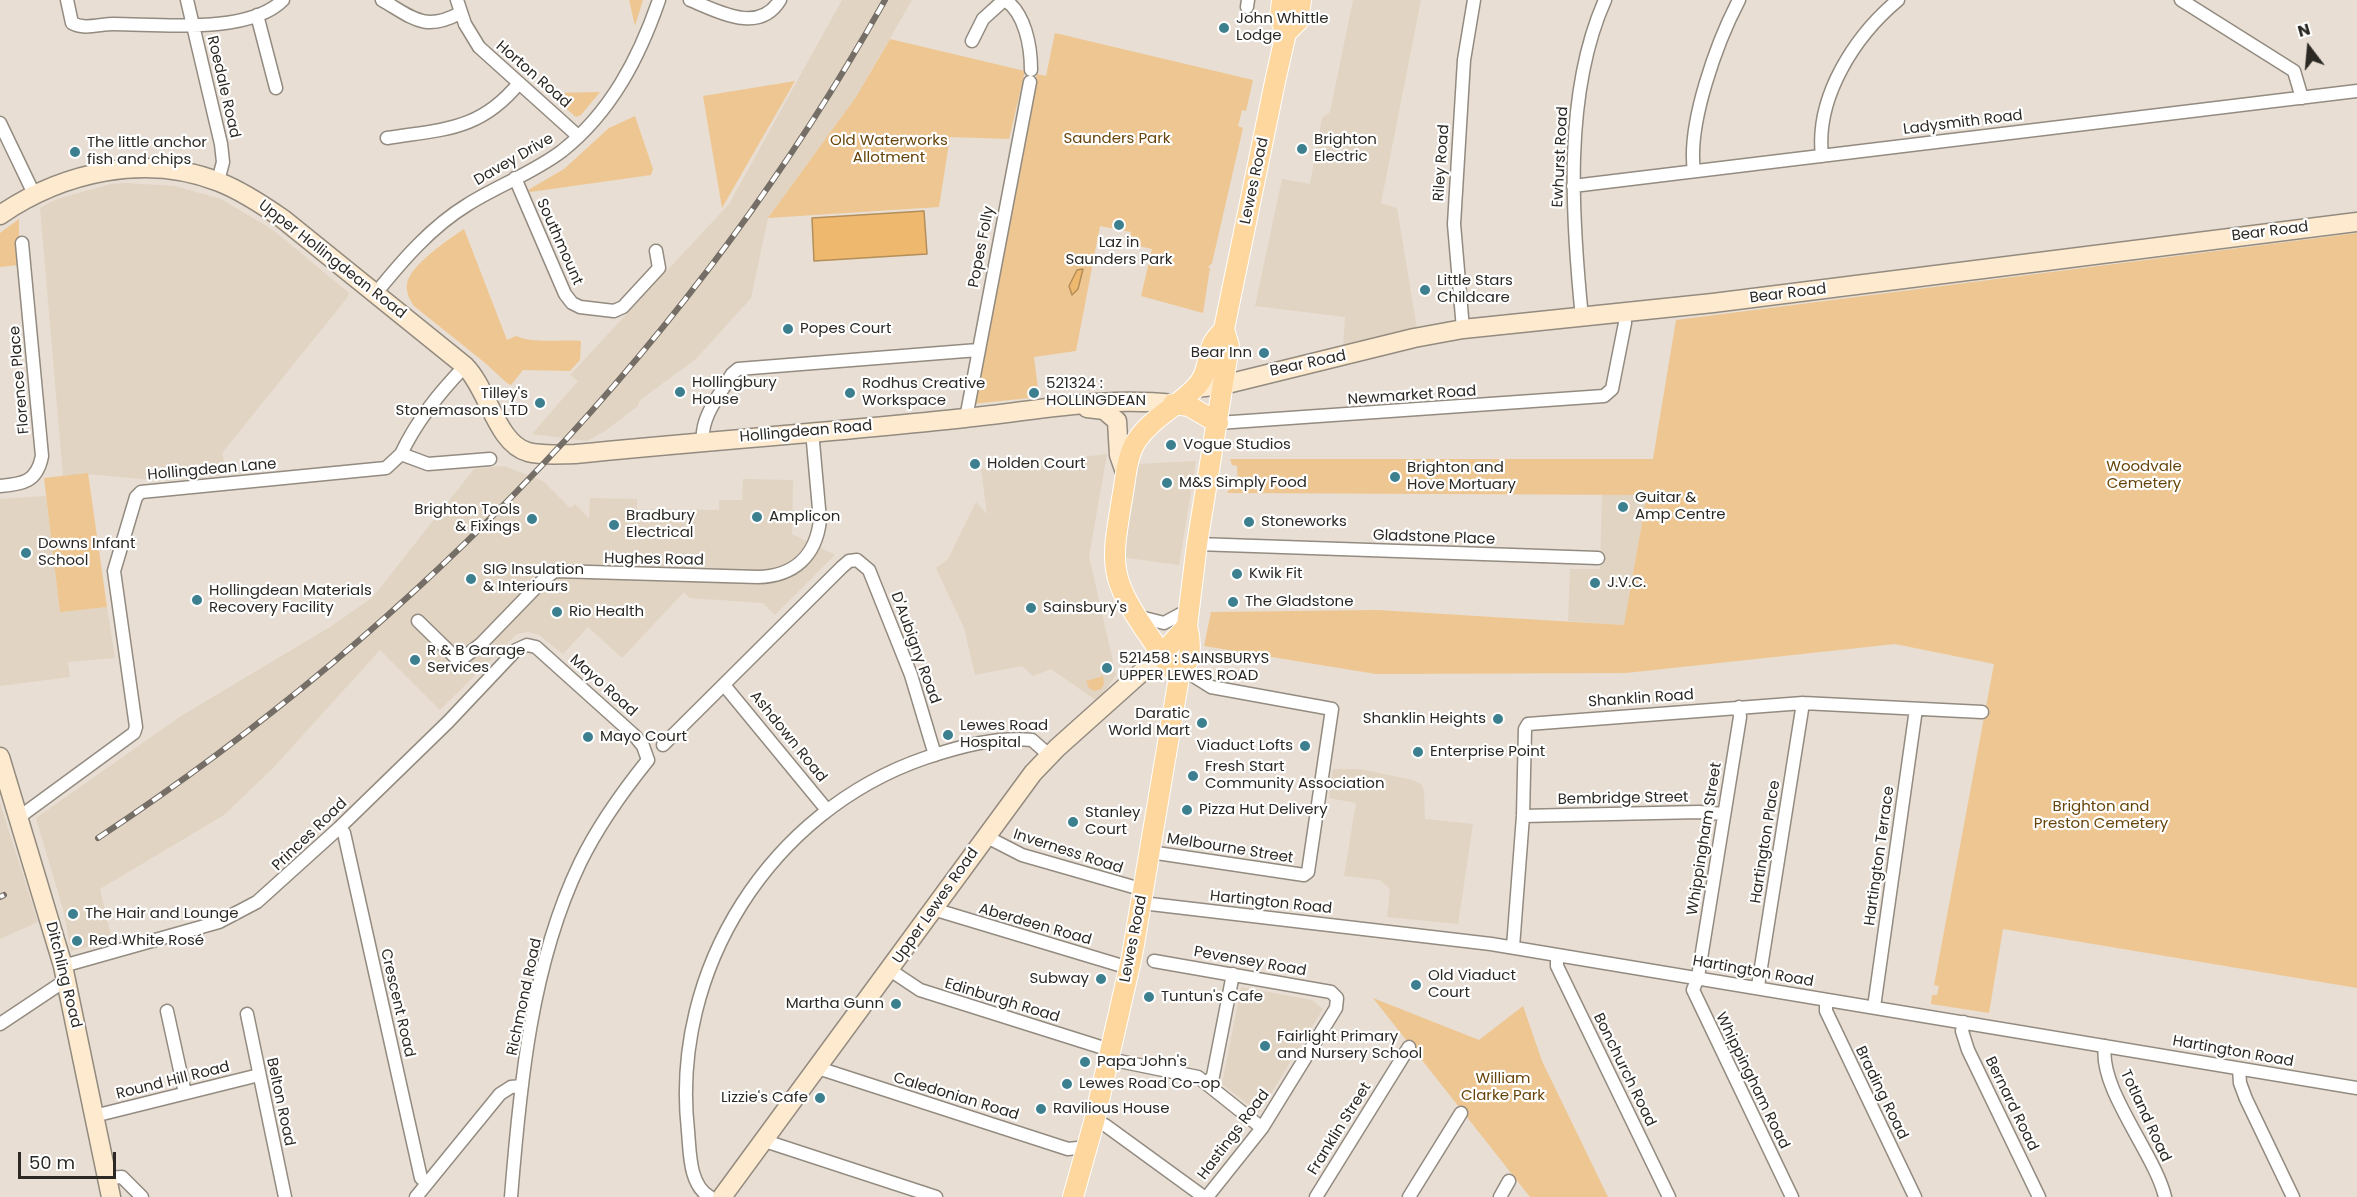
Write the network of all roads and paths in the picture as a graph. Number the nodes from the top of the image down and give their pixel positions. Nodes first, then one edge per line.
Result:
1 (67, 0) edge
2 (187, 0) edge
3 (283, 0) edge
4 (382, 0) edge
5 (458, 0) edge
6 (659, 0) edge
7 (690, 0) edge
8 (780, 0) edge
9 (1004, 0) edge
10 (1282, 0) edge
11 (1301, 0) edge
12 (1474, 0) edge
13 (1605, 0) edge
14 (1739, 0) edge
15 (1898, 0) edge
16 (2181, 0) edge
17 (460, 13) junction
18 (257, 15) junction
19 (193, 26) junction
20 (1286, 33) junction
21 (972, 41) dead end
22 (519, 83) junction
23 (276, 88) dead end
24 (2357, 91) edge
25 (2302, 98) junction
26 (0, 123) edge
27 (578, 136) junction
28 (387, 138) dead end
29 (1822, 156) junction
30 (1694, 171) junction
31 (515, 178) junction
32 (218, 181) junction
33 (1573, 186) junction
34 (34, 194) junction
35 (0, 215) edge
36 (2357, 222) edge
37 (22, 243) dead end
38 (656, 251) dead end
39 (376, 294) junction
40 (1624, 314) junction
41 (1582, 318) junction
42 (1224, 329) junction
43 (1463, 329) junction
44 (978, 350) junction
45 (465, 366) junction
46 (1223, 385) junction
47 (1195, 388) junction
48 (1173, 404) junction
49 (1062, 406) junction
50 (966, 418) junction
51 (1218, 423) junction
52 (812, 431) junction
53 (703, 442) junction
54 (511, 443) joint
55 (401, 454) junction
56 (490, 459) dead end
57 (1126, 476) junction
58 (0, 486) edge
59 (1197, 544) junction
60 (1598, 558) dead end
61 (1135, 616) junction
62 (418, 621) dead end
63 (1184, 625) junction
64 (527, 645) joint
65 (1162, 654) junction
66 (1183, 672) junction
67 (724, 684) junction
68 (1803, 703) junction
69 (1739, 707) junction
70 (1916, 709) junction
71 (1982, 712) dead end
72 (663, 745) dead end
73 (935, 755) junction
74 (1049, 755) junction
75 (648, 759) joint
76 (2, 768) edge
77 (827, 810) junction
78 (1724, 814) junction
79 (1523, 816) junction
80 (18, 818) junction
81 (339, 828) junction
82 (985, 836) junction
83 (1150, 852) junction
84 (1143, 896) junction
85 (933, 909) junction
86 (1514, 947) junction
87 (1557, 956) junction
88 (1154, 961) dead end
89 (1129, 968) junction
90 (890, 970) junction
91 (65, 973) junction
92 (1233, 974) junction
93 (1698, 977) junction
94 (1758, 986) junction
95 (1337, 998) joint
96 (1826, 1000) junction
97 (1874, 1007) junction
98 (167, 1011) dead end
99 (247, 1014) dead end
100 (1964, 1022) junction
101 (0, 1024) edge
102 (2105, 1046) junction
103 (1409, 1047) dead end
104 (1110, 1054) junction
105 (818, 1068) junction
106 (2239, 1069) junction
107 (259, 1075) junction
108 (1208, 1082) junction
109 (522, 1086) junction
110 (2357, 1088) edge
111 (185, 1093) junction
112 (1461, 1113) dead end
113 (94, 1116) junction
114 (1094, 1122) junction
115 (1263, 1128) junction
116 (765, 1141) junction
117 (1087, 1147) junction
118 (107, 1178) junction
119 (1509, 1181) dead end
120 (428, 1183) junction
121 (111, 1197) edge
122 (142, 1197) edge
123 (285, 1197) edge
124 (416, 1197) edge
125 (511, 1197) edge
126 (720, 1197) edge
127 (936, 1197) edge
128 (1073, 1197) edge
129 (1205, 1197) edge
130 (1316, 1197) edge
131 (1409, 1197) edge
132 (1500, 1197) edge
133 (1669, 1197) edge
134 (1792, 1197) edge
135 (1915, 1197) edge
136 (2039, 1197) edge
137 (2165, 1197) edge
138 (2293, 1197) edge

1 - 19 street
2 - 19 street, Roedale Road
3 - 18 street
4 - 17 street
5 - 17 street, Horton Road
6 - 27 street, Davey Drive
7 - 8 street
9 - 21 street
9 - 44 street, Popes Folly
10 - 20 main road, Lewes Road
11 - 20 main road, Lewes Road
12 - 43 street, Riley Road
13 - 33 street, Ewhurst Road
14 - 30 street
15 - 29 street
16 - 25 street
17 - 22 street, Horton Road
18 - 19 street
18 - 23 street
19 - 32 street, Roedale Road
20 - 42 main road, Lewes Road
22 - 27 street, Horton Road
22 - 28 street
24 - 25 street, Ladysmith Road
25 - 29 street, Ladysmith Road
26 - 34 street
27 - 31 street, Davey Drive
29 - 30 street, Ladysmith Road
30 - 33 street, Ladysmith Road
31 - 38 street, Southmount
31 - 39 street, Davey Drive
32 - 34 street, Upper Hollingdean Road
32 - 39 street, Upper Hollingdean Road
33 - 41 street, Ewhurst Road
34 - 35 street, Upper Hollingdean Road
36 - 40 street, Bear Road
37 - 58 street, Florence Place
39 - 45 street, Upper Hollingdean Road
40 - 41 street, Bear Road
40 - 51 street, Newmarket Road
41 - 43 street, Bear Road
42 - 46 main road, Lewes Road
42 - 47 main road, Lewes Road
43 - 46 street, Bear Road
44 - 50 street, Popes Folly
44 - 53 street
45 - 54 street, Upper Hollingdean Road
45 - 55 street
46 - 47 street, Bear Road
46 - 51 main road, Lewes Road
47 - 48 main road, Lewes Road
48 - 49 street, Hollingdean Road
48 - 51 main road
48 - 57 main road, Lewes Road
49 - 50 street, Hollingdean Road
49 - 57 street
50 - 52 street, Hollingdean Road
51 - 59 main road, Lewes Road
52 - 53 street, Hollingdean Road
52 - 62 street, Hughes Road
53 - 54 street, Hollingdean Road
55 - 56 street
55 - 80 street, Hollingdean Lane
57 - 61 main road, Lewes Road
59 - 60 street, Gladstone Place
59 - 63 main road, Lewes Road
61 - 63 street
61 - 65 main road, Lewes Road
63 - 65 main road, Upper Lewes Road
63 - 66 main road, Lewes Road
64 - 75 street, Mayo Road
64 - 81 street, Princes Road
65 - 66 main road, Lewes Road
65 - 74 street, Upper Lewes Road
66 - 83 main road, Lewes Road
66 - 83 street, Melbourne Street
67 - 72 street
67 - 73 street, D'Aubigny Road
67 - 77 street, Ashdown Road
68 - 69 street, Shanklin Road
68 - 70 street, Shanklin Road
68 - 94 street, Hartington Place
69 - 78 street, Whippingham Street
69 - 79 street, Shanklin Road
70 - 71 street, Shanklin Road
70 - 97 street, Hartington Terrace
73 - 74 street
73 - 77 street
74 - 82 street, Upper Lewes Road
75 - 109 street, Richmond Road
76 - 80 street, Ditchling Road
77 - 126 street
78 - 79 street, Bembridge Street
78 - 93 street, Whippingham Street
79 - 86 street, Shanklin Road
80 - 91 street, Ditchling Road
81 - 91 street, Princes Road
81 - 120 street, Crescent Road
82 - 84 street, Inverness Road
82 - 85 street, Upper Lewes Road
83 - 84 main road, Lewes Road
84 - 86 street, Hartington Road
84 - 89 main road, Lewes Road
85 - 89 street, Aberdeen Road
85 - 90 street, Upper Lewes Road
86 - 87 street, Hartington Road
87 - 93 street, Hartington Road
87 - 133 street, Bonchurch Road
88 - 92 street, Pevensey Road
89 - 104 main road, Lewes Road
90 - 104 street, Edinburgh Road
90 - 105 street, Upper Lewes Road
91 - 101 street, Princes Road
91 - 113 street, Ditchling Road
92 - 95 street, Pevensey Road
92 - 108 street
93 - 94 street, Hartington Road
93 - 134 street, Whippingham Road
94 - 96 street, Hartington Road
95 - 115 street, Hastings Road
96 - 97 street, Hartington Road
96 - 135 street, Brading Road
97 - 100 street, Hartington Road
98 - 111 street
99 - 107 street, Belton Road
100 - 102 street, Hartington Road
100 - 136 street, Bernard Road
102 - 106 street, Hartington Road
102 - 137 street, Totland Road
103 - 130 street, Franklin Street
104 - 108 street, Edinburgh Road
104 - 114 main road, Lewes Road
105 - 116 street, Upper Lewes Road
105 - 117 street, Caledonian Road
106 - 110 street, Hartington Road
106 - 138 street
107 - 111 street, Round Hill Road
107 - 123 street, Belton Road
108 - 115 street
109 - 120 street
109 - 125 street, Richmond Road
111 - 113 street, Round Hill Road
112 - 131 street
113 - 118 street, Ditchling Road
114 - 117 main road, Lewes Road
114 - 129 street
115 - 129 street, Hastings Road
116 - 126 street, Upper Lewes Road
116 - 127 street
117 - 128 main road, Lewes Road
118 - 121 street, Ditchling Road
118 - 122 street
119 - 132 street
120 - 124 street

